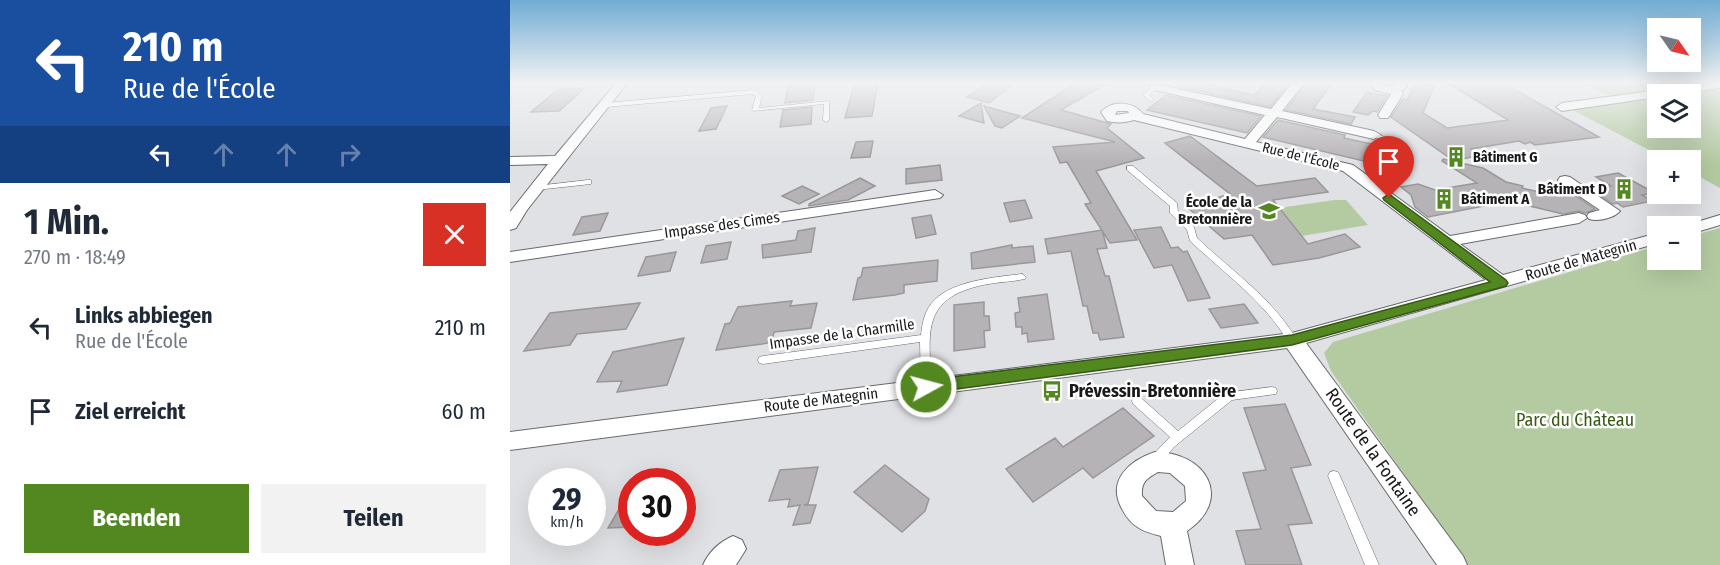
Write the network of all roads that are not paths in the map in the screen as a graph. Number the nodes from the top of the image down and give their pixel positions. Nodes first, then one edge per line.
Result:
1 (603, 108) edge
2 (755, 108) edge
3 (770, 108) edge
4 (827, 108) edge
5 (1252, 108) edge
6 (1277, 108) edge
7 (1388, 108) edge
8 (1273, 113) junction
9 (1384, 115) dead end
10 (1136, 116) dead end
11 (826, 120) dead end
12 (1374, 135) joint
13 (1248, 143) junction
14 (1398, 152) dead end
15 (560, 160) junction
16 (510, 161) edge
17 (1130, 168) dead end
18 (1565, 180) dead end
19 (588, 182) dead end
20 (537, 188) junction
21 (935, 195) dead end
22 (1720, 220) edge
23 (510, 225) edge
24 (1701, 226) edge
25 (1647, 241) edge
26 (1446, 242) junction
27 (510, 257) edge
28 (1022, 277) dead end
29 (1501, 283) junction
30 (926, 338) junction
31 (1292, 340) junction
32 (763, 360) dead end
33 (926, 387) junction
34 (1272, 391) dead end
35 (1137, 401) dead end
36 (1178, 437) junction
37 (510, 441) edge
38 (1155, 462) junction
39 (1334, 476) dead end
40 (1172, 524) junction
41 (1180, 565) edge
42 (1372, 565) edge
43 (1453, 565) edge

1 - 15 street
2 - 3 lane
4 - 11 lane
5 - 8 street
6 - 8 street
7 - 9 street
8 - 12 street
8 - 13 street
10 - 13 street, Rue de l'École
12 - 14 lane
13 - 26 street, Rue de l'École
15 - 16 street
15 - 20 street
17 - 31 lane
18 - 26 street
19 - 20 lane
20 - 23 street
21 - 27 street, Impasse des Cimes
22 - 24 street
25 - 29 street, Route de Mategnin
26 - 29 street, Rue de l'École
28 - 30 lane, Impasse de la Charmille
29 - 31 street, Route de Mategnin
30 - 32 lane, Impasse de la Charmille
30 - 33 lane, Impasse de la Charmille
31 - 33 street, Route de Mategnin
31 - 43 street, Route de la Fontaine
33 - 37 street, Route de Mategnin
34 - 36 lane
35 - 36 lane
36 - 38 lane
38 - 40 street
38 - 40 street
39 - 42 lane
40 - 41 street

